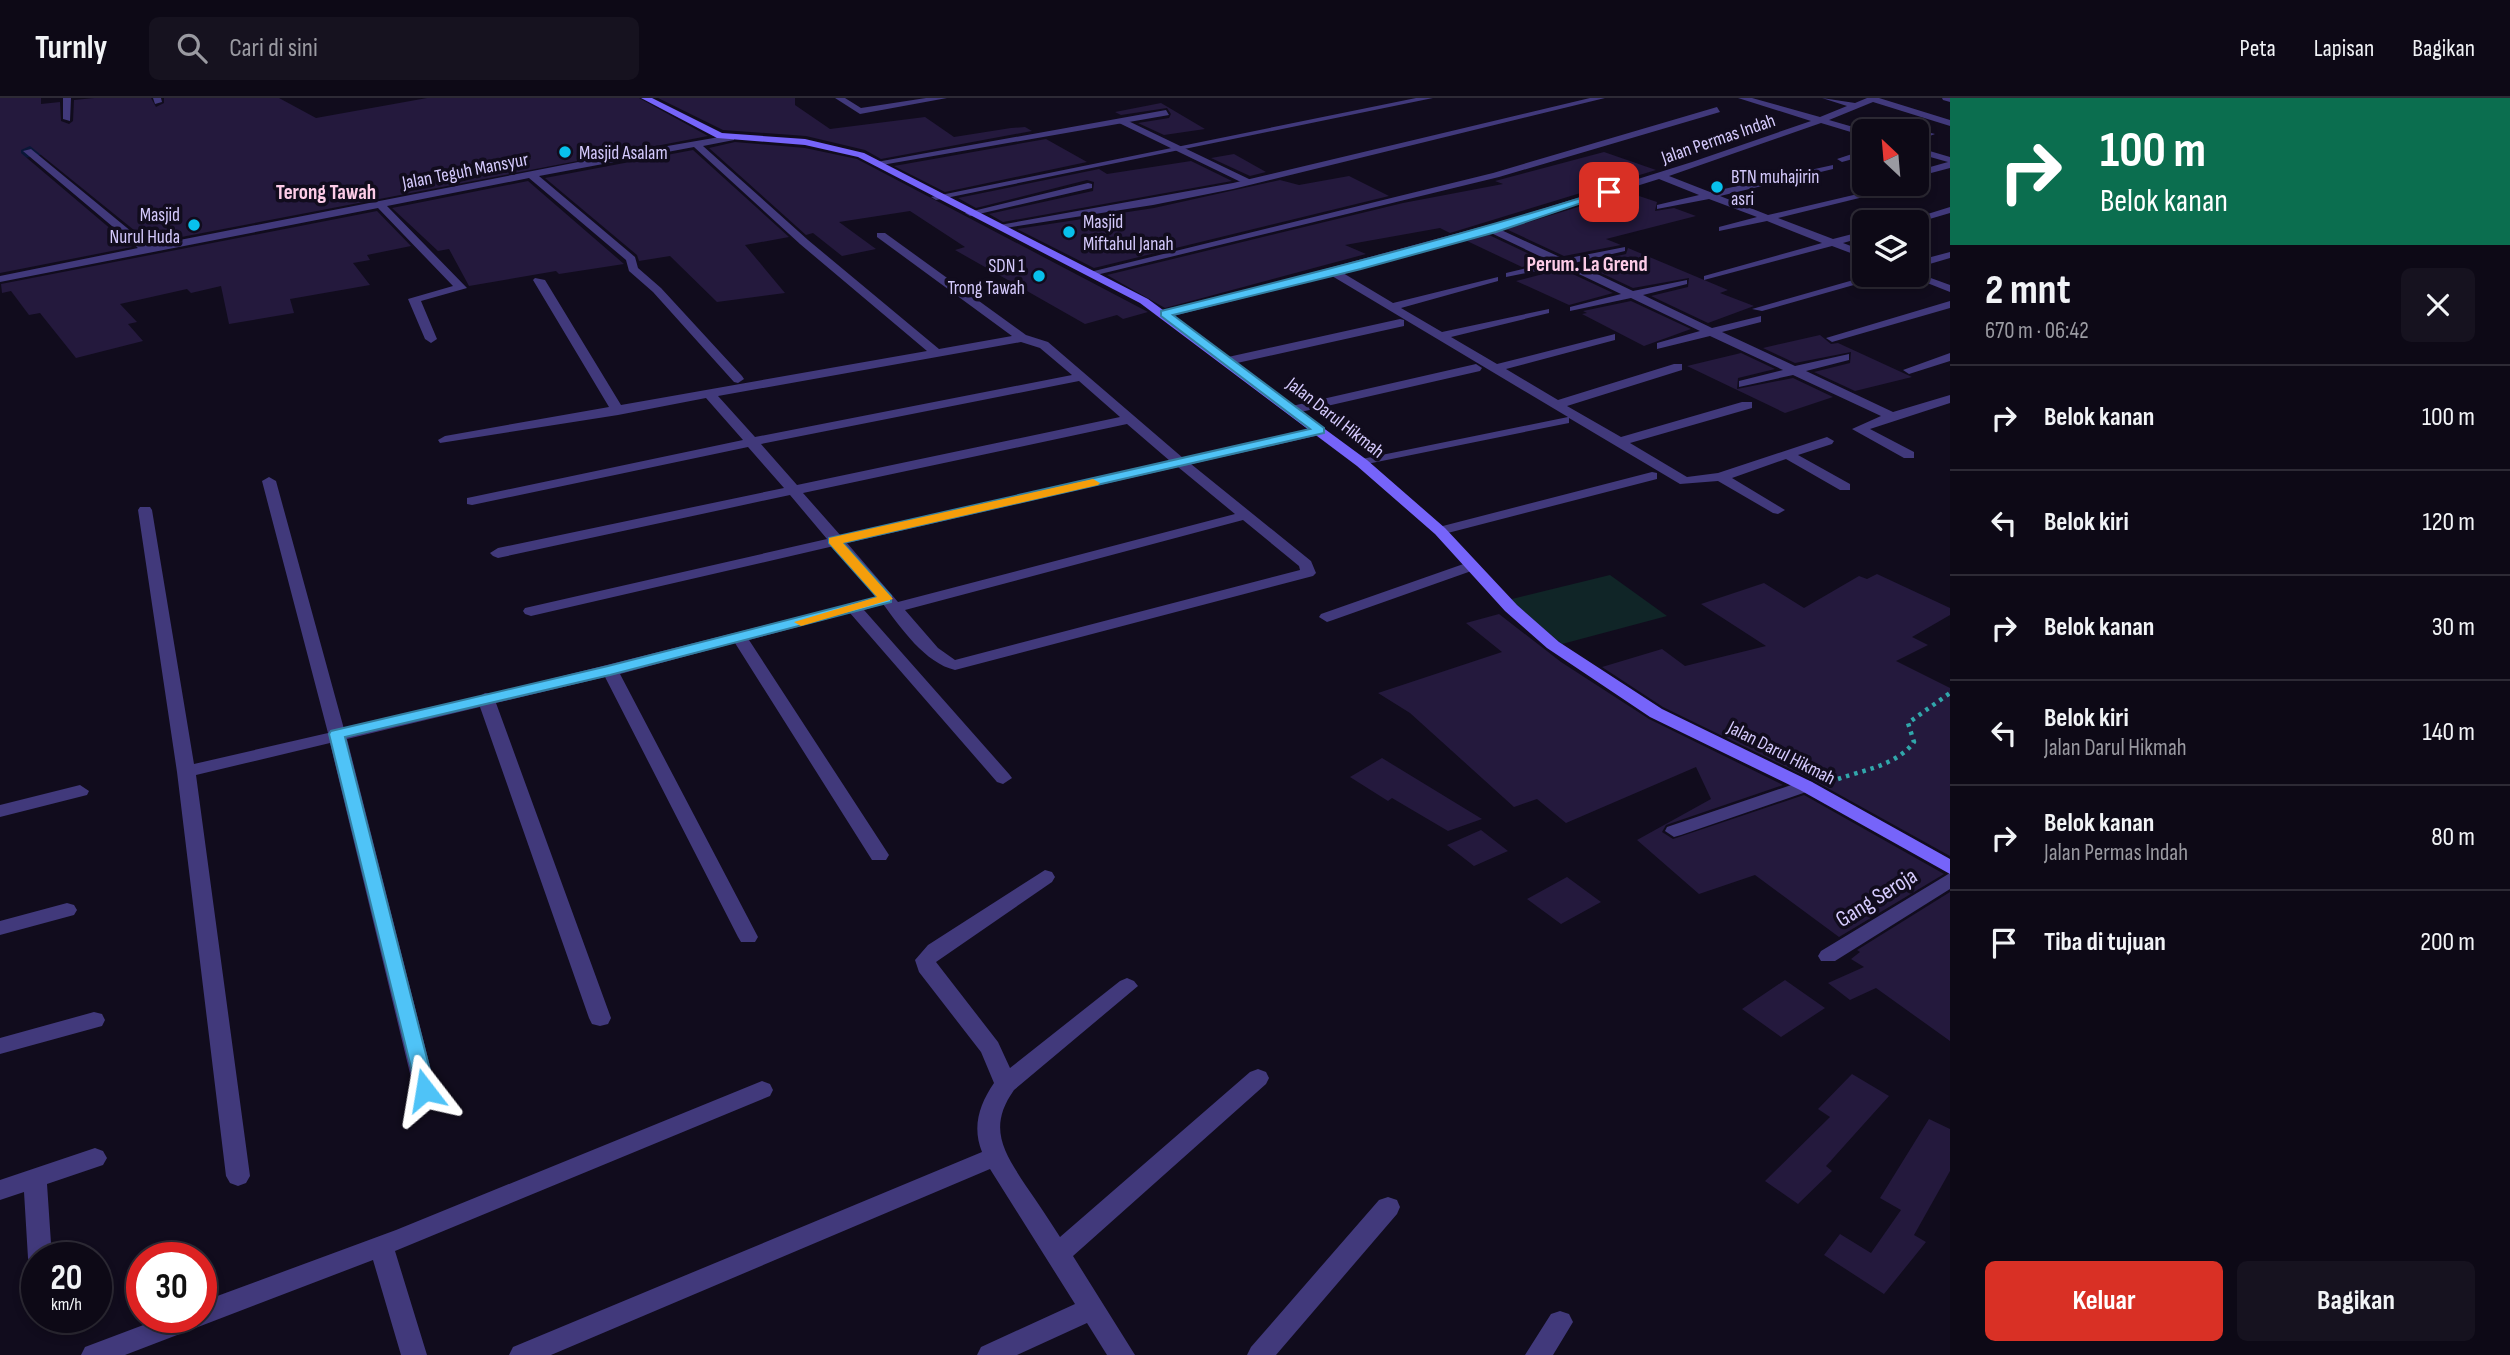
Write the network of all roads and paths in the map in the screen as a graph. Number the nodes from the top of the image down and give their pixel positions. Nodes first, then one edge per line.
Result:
1 (67, 98) edge
2 (645, 98) edge
3 (839, 98) edge
4 (943, 98) edge
5 (1429, 98) edge
6 (1601, 98) edge
7 (1742, 98) edge
8 (1826, 98) edge
9 (1873, 98) edge
10 (1891, 98) edge
11 (1856, 106) junction
12 (1717, 110) dead end
13 (1166, 113) dead end
14 (1950, 116) edge
15 (67, 119) dead end
16 (1822, 120) junction
17 (1122, 121) junction
18 (1950, 123) edge
19 (1852, 129) edge
20 (731, 138) junction
21 (696, 144) junction
22 (1175, 148) junction
23 (28, 151) dead end
24 (1929, 155) edge
25 (1852, 156) edge
26 (1842, 159) dead end
27 (1950, 162) edge
28 (876, 163) junction
29 (1830, 167) dead end
30 (1929, 169) edge
31 (532, 174) junction
32 (1660, 176) junction
33 (1248, 182) junction
34 (1088, 187) dead end
35 (1711, 196) junction
36 (1858, 196) edge
37 (936, 197) junction
38 (380, 204) junction
39 (1661, 207) dead end
40 (1950, 210) edge
41 (970, 213) junction
42 (1929, 216) edge
43 (1770, 219) junction
44 (999, 226) junction
45 (1723, 229) dead end
46 (1493, 230) junction
47 (881, 235) dead end
48 (1852, 237) edge
49 (1833, 243) junction
50 (1621, 249) dead end
51 (148, 251) junction
52 (1852, 251) edge
53 (1950, 255) edge
54 (1929, 261) edge
55 (1561, 262) junction
56 (1092, 273) junction
57 (1335, 273) junction
58 (1510, 275) dead end
59 (1708, 278) dead end
60 (0, 279) edge
61 (1494, 279) dead end
62 (538, 280) dead end
63 (1929, 281) edge
64 (1683, 282) dead end
65 (1852, 285) edge
66 (1950, 289) edge
67 (1632, 294) junction
68 (1950, 304) edge
69 (1390, 306) junction
70 (1574, 309) dead end
71 (1545, 311) dead end
72 (1164, 314) junction
73 (1400, 323) dead end
74 (1712, 332) junction
75 (1439, 336) junction
76 (1611, 337) dead end
77 (1022, 338) junction
78 (1832, 338) dead end
79 (430, 339) dead end
80 (1661, 346) dead end
81 (935, 352) junction
82 (1845, 357) dead end
83 (1950, 357) edge
84 (1228, 361) junction
85 (1476, 368) dead end
86 (1678, 368) dead end
87 (1493, 369) junction
88 (1909, 370) dead end
89 (1795, 371) junction
90 (1082, 377) junction
91 (738, 379) dead end
92 (1743, 383) dead end
93 (711, 395) junction
94 (1949, 399) edge
95 (1556, 405) junction
96 (1747, 405) dead end
97 (1292, 410) junction
98 (618, 411) junction
99 (1892, 416) junction
100 (1130, 419) junction
101 (1564, 420) dead end
102 (1319, 431) junction
103 (445, 440) dead end
104 (1827, 441) dead end
105 (752, 442) junction
106 (1618, 442) junction
107 (1788, 455) junction
108 (1909, 455) dead end
109 (1181, 463) junction
110 (1362, 463) junction
111 (1652, 476) dead end
112 (1720, 477) junction
113 (269, 481) dead end
114 (1845, 486) dead end
115 (789, 489) junction
116 (472, 501) dead end
117 (145, 510) dead end
118 (1778, 510) dead end
119 (1246, 515) junction
120 (1440, 531) junction
121 (834, 541) junction
122 (498, 552) dead end
123 (1472, 566) junction
124 (890, 603) junction
125 (854, 608) junction
126 (531, 611) dead end
127 (1327, 617) dead end
128 (740, 638) junction
129 (610, 671) junction
130 (1950, 693) edge
131 (485, 698) junction
132 (337, 734) junction
133 (186, 772) junction
134 (1003, 778) dead end
135 (1806, 786) junction
136 (80, 791) dead end
137 (0, 811) edge
138 (1674, 831) dead end
139 (879, 855) dead end
140 (1950, 867) edge
141 (1045, 877) dead end
142 (1950, 880) edge
143 (66, 910) dead end
144 (0, 928) edge
145 (748, 937) dead end
146 (1828, 956) dead end
147 (1128, 986) dead end
148 (600, 1018) dead end
149 (94, 1020) dead end
150 (0, 1046) edge
151 (1258, 1078) dead end
152 (1006, 1084) junction
153 (425, 1090) dead end
154 (762, 1090) dead end
155 (995, 1157) junction
156 (95, 1158) dead end
157 (238, 1176) dead end
158 (35, 1178) junction
159 (0, 1190) edge
160 (1388, 1207) dead end
161 (39, 1242) edge
162 (381, 1245) junction
163 (1058, 1254) junction
164 (1092, 1307) junction
165 (217, 1308) edge
166 (1560, 1322) dead end
167 (152, 1333) edge
168 (94, 1355) edge
169 (414, 1355) edge
170 (522, 1355) edge
171 (990, 1355) edge
172 (1122, 1355) edge
173 (1260, 1355) edge
174 (1538, 1355) edge

1 - 15 street
2 - 20 street, Jalan Darul Hikmah
3 - 4 street
5 - 22 street
6 - 33 street
7 - 16 street
8 - 11 street
9 - 11 street, Jalan Permas Indah
9 - 18 street
10 - 14 street
11 - 16 street, Jalan Permas Indah
12 - 56 street
13 - 17 street
16 - 19 street
16 - 32 street, Jalan Permas Indah
17 - 22 street
17 - 28 street
20 - 21 street, Jalan Teguh Mansyur
20 - 28 street, Jalan Darul Hikmah
21 - 31 street, Jalan Teguh Mansyur
21 - 81 street
22 - 33 street
22 - 37 street
23 - 51 street
24 - 27 street
25 - 26 street
27 - 30 street
28 - 37 street, Jalan Darul Hikmah
29 - 35 street
31 - 38 street, Jalan Teguh Mansyur
31 - 91 street
32 - 35 street
32 - 46 street, Jalan Permas Indah
33 - 44 street
34 - 41 street
35 - 39 street
35 - 43 street
36 - 43 street
37 - 41 street, Jalan Darul Hikmah
38 - 51 street, Jalan Teguh Mansyur
38 - 79 street
40 - 42 street
41 - 44 street, Jalan Darul Hikmah
43 - 45 street
43 - 49 street
44 - 56 street, Jalan Darul Hikmah
46 - 55 street
46 - 57 street, Jalan Permas Indah
47 - 77 street
48 - 49 street
49 - 52 street
49 - 59 street
50 - 55 street
51 - 60 street, Jalan Teguh Mansyur
53 - 54 street
55 - 58 street
55 - 67 street
56 - 72 street, Jalan Darul Hikmah
57 - 69 street
57 - 72 street, Jalan Permas Indah
61 - 69 street
62 - 98 street
63 - 66 street
64 - 67 street
65 - 74 street
67 - 70 street
67 - 74 street
68 - 78 street
69 - 75 street
71 - 75 street
72 - 84 street, Jalan Darul Hikmah
73 - 84 street
74 - 80 street
74 - 89 street
75 - 87 street
76 - 87 street
77 - 81 street
77 - 90 street
81 - 93 street
82 - 89 street
83 - 88 street
84 - 97 street, Jalan Darul Hikmah
85 - 97 street
86 - 95 street
87 - 95 street
89 - 92 street
89 - 99 street
90 - 100 street
90 - 105 street
93 - 98 street
93 - 105 street
94 - 99 street
95 - 106 street
96 - 106 street
97 - 102 street, Jalan Darul Hikmah
98 - 103 street
99 - 108 street
100 - 109 street
100 - 115 street
101 - 110 street
102 - 109 street
102 - 110 street, Jalan Darul Hikmah
104 - 107 street
105 - 115 street
105 - 116 street
106 - 112 street
107 - 112 street
107 - 114 street
109 - 119 street
109 - 121 street
110 - 120 street, Jalan Darul Hikmah
111 - 120 street
112 - 118 street
113 - 132 street
115 - 121 street
115 - 122 street
117 - 133 street
119 - 124 street
119 - 124 street
120 - 123 street, Jalan Darul Hikmah
121 - 124 street
121 - 126 street
123 - 127 street
123 - 135 street, Jalan Darul Hikmah
124 - 125 street
125 - 128 street
125 - 134 street
128 - 129 street
128 - 139 street
129 - 131 street
129 - 145 street
130 - 135 path
131 - 132 street
131 - 148 street
132 - 133 street
132 - 153 street
133 - 157 street
135 - 138 street
135 - 140 street, Jalan Darul Hikmah
136 - 137 street
141 - 152 street
142 - 146 street, Gang Seroja
143 - 144 street
147 - 152 street
149 - 150 street
151 - 163 street
152 - 155 street
154 - 162 street
155 - 163 street
155 - 170 street
156 - 158 street
158 - 159 street
158 - 161 street
160 - 173 street
162 - 165 street
162 - 169 street
163 - 164 street
164 - 171 street
164 - 172 street
166 - 174 street
167 - 168 street

